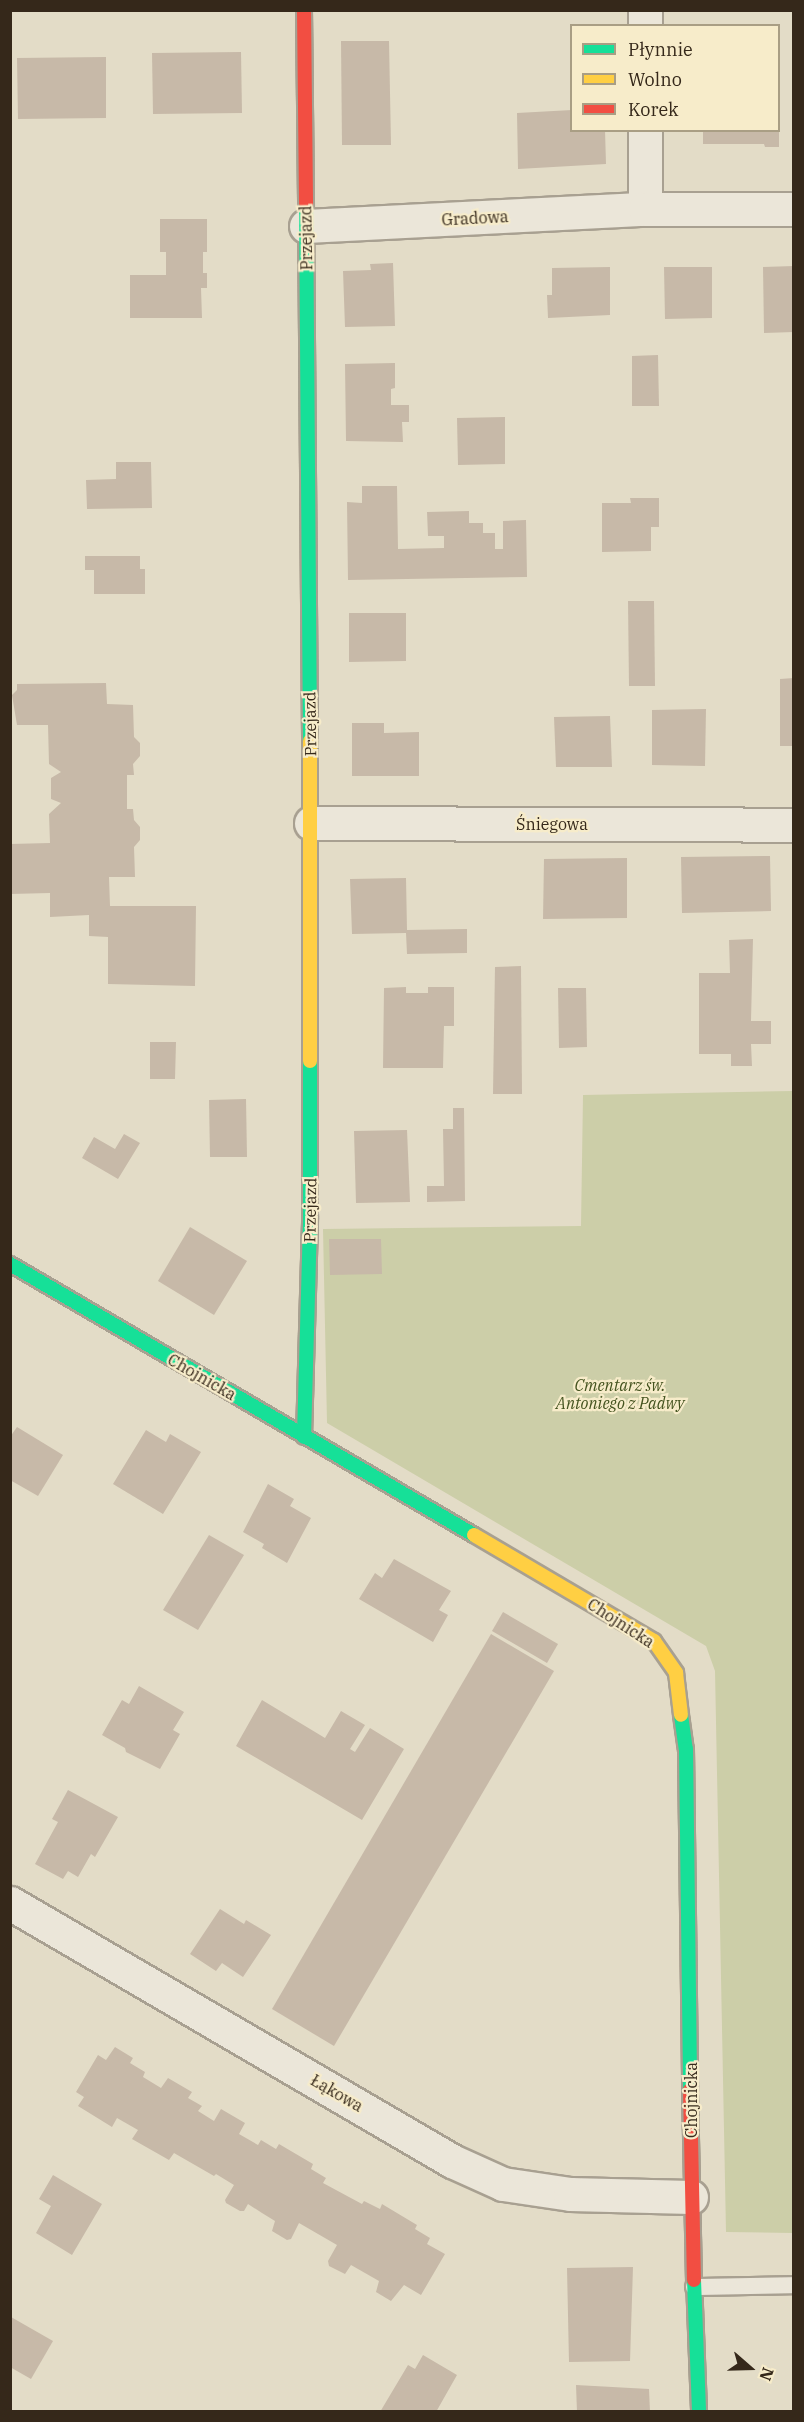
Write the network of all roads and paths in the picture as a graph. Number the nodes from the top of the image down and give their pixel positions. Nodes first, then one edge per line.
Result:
1 (304, 10) edge
2 (645, 132) edge
3 (794, 208) edge
4 (645, 209) junction
5 (306, 226) junction
6 (311, 823) junction
7 (794, 825) edge
8 (10, 1264) edge
9 (304, 1437) junction
10 (10, 1903) edge
11 (691, 2197) junction
12 (794, 2285) edge
13 (694, 2287) junction
14 (699, 2412) edge

1 - 5 street, Przejazd
2 - 4 street
3 - 4 street, Gradowa
4 - 5 street, Gradowa
5 - 6 street, Przejazd
6 - 7 street, Śniegowa
6 - 9 street, Przejazd
8 - 9 street, Chojnicka
9 - 11 street, Chojnicka
10 - 11 street, Łąkowa
11 - 13 street, Chojnicka
12 - 13 lane
13 - 14 street, Chojnicka

